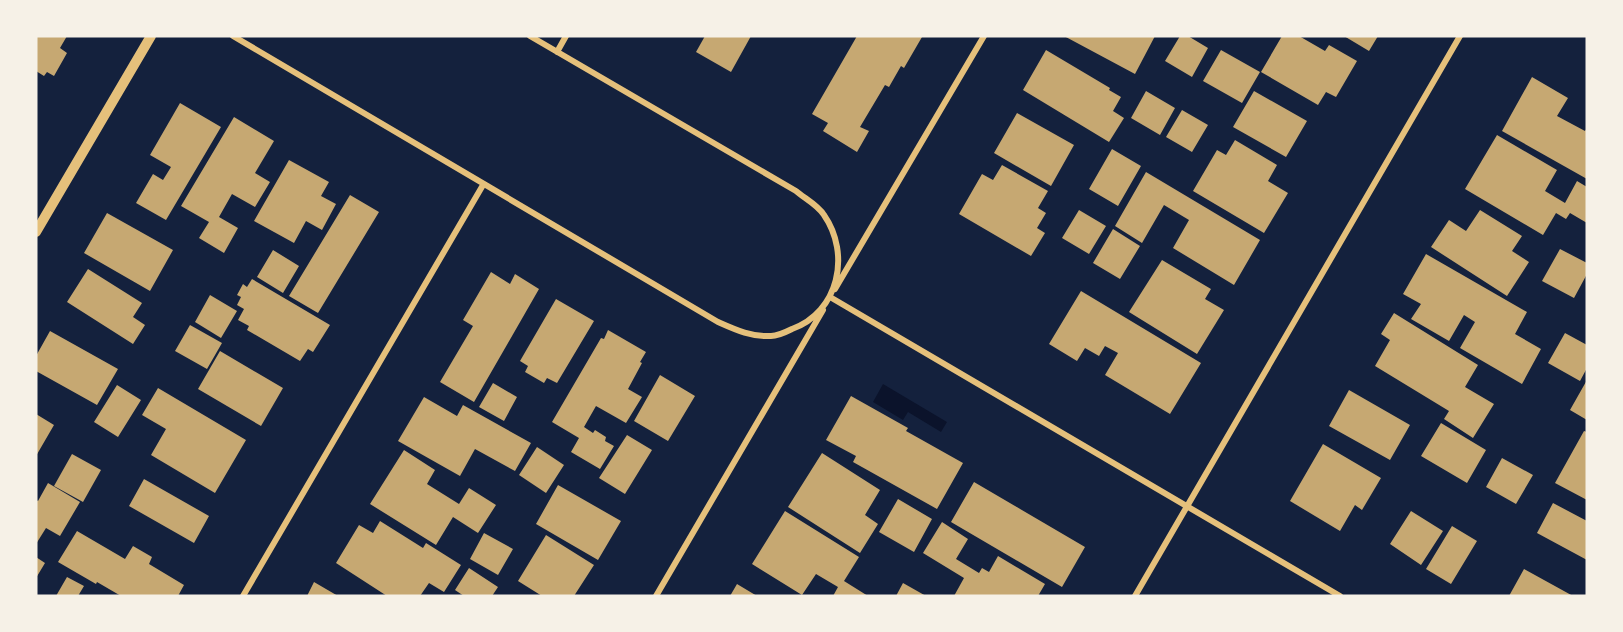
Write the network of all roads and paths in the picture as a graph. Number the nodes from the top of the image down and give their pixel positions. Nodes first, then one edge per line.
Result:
1 (151, 36) edge
2 (233, 36) edge
3 (530, 36) edge
4 (566, 36) edge
5 (984, 36) edge
6 (1460, 36) edge
7 (557, 52) junction
8 (483, 185) junction
9 (36, 232) edge
10 (830, 297) junction
11 (1187, 506) junction
12 (243, 596) edge
13 (656, 596) edge
14 (1135, 596) edge
15 (1340, 596) edge

1 - 9 street
2 - 8 street
3 - 7 street
4 - 7 street
5 - 10 street
6 - 11 street
7 - 10 street
8 - 10 street
8 - 12 street
10 - 11 street
10 - 13 street
11 - 14 street
11 - 15 street

